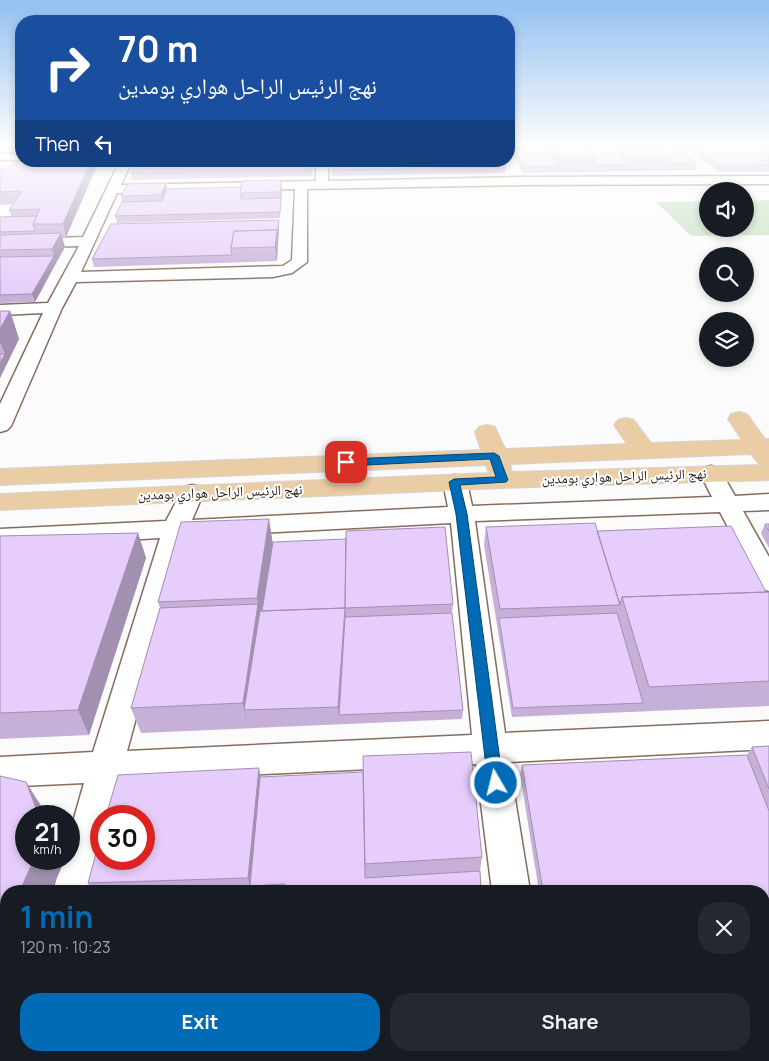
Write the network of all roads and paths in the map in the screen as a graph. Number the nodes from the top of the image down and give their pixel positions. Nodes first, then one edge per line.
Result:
1 (110, 196) edge
2 (299, 196) edge
3 (114, 227) edge
4 (92, 234) junction
5 (0, 244) edge
6 (71, 277) junction
7 (54, 308) junction
8 (0, 310) edge
9 (739, 419) dead end
10 (626, 425) dead end
11 (0, 426) edge
12 (487, 432) dead end
13 (644, 451) junction
14 (766, 452) edge
15 (494, 456) junction
16 (769, 472) edge
17 (710, 473) junction
18 (0, 477) edge
19 (503, 480) junction
20 (454, 482) junction
21 (192, 492) junction
22 (0, 502) edge
23 (769, 502) edge
24 (728, 504) junction
25 (462, 514) junction
26 (175, 529) junction
27 (0, 538) edge
28 (769, 581) edge
29 (769, 735) edge
30 (490, 747) junction
31 (105, 768) junction
32 (0, 772) edge
33 (74, 885) edge
34 (510, 885) edge

1 - 4 street
2 - 6 street
3 - 4 street
4 - 5 street
4 - 6 street
6 - 7 street
7 - 8 street
7 - 11 street
9 - 14 main road
10 - 13 main road
12 - 15 main road
13 - 14 main road, نهج الرئيس الراحل هواري بومدين
13 - 15 main road, نهج الرئيس الراحل هواري بومدين
15 - 18 main road, نهج الرئيس الراحل هواري بومدين
15 - 19 main road
16 - 17 main road, نهج الرئيس الراحل هواري بومدين
17 - 19 main road, نهج الرئيس الراحل هواري بومدين
17 - 24 street
19 - 20 main road, نهج الرئيس الراحل هواري بومدين
20 - 21 main road, نهج الرئيس الراحل هواري بومدين
20 - 25 street
21 - 22 main road, نهج الرئيس الراحل هواري بومدين
21 - 26 street
23 - 24 street
24 - 25 street
24 - 28 street
25 - 26 street
25 - 30 street
26 - 27 street
26 - 31 street
29 - 30 street
30 - 31 street
30 - 34 street
31 - 32 street
31 - 33 street

